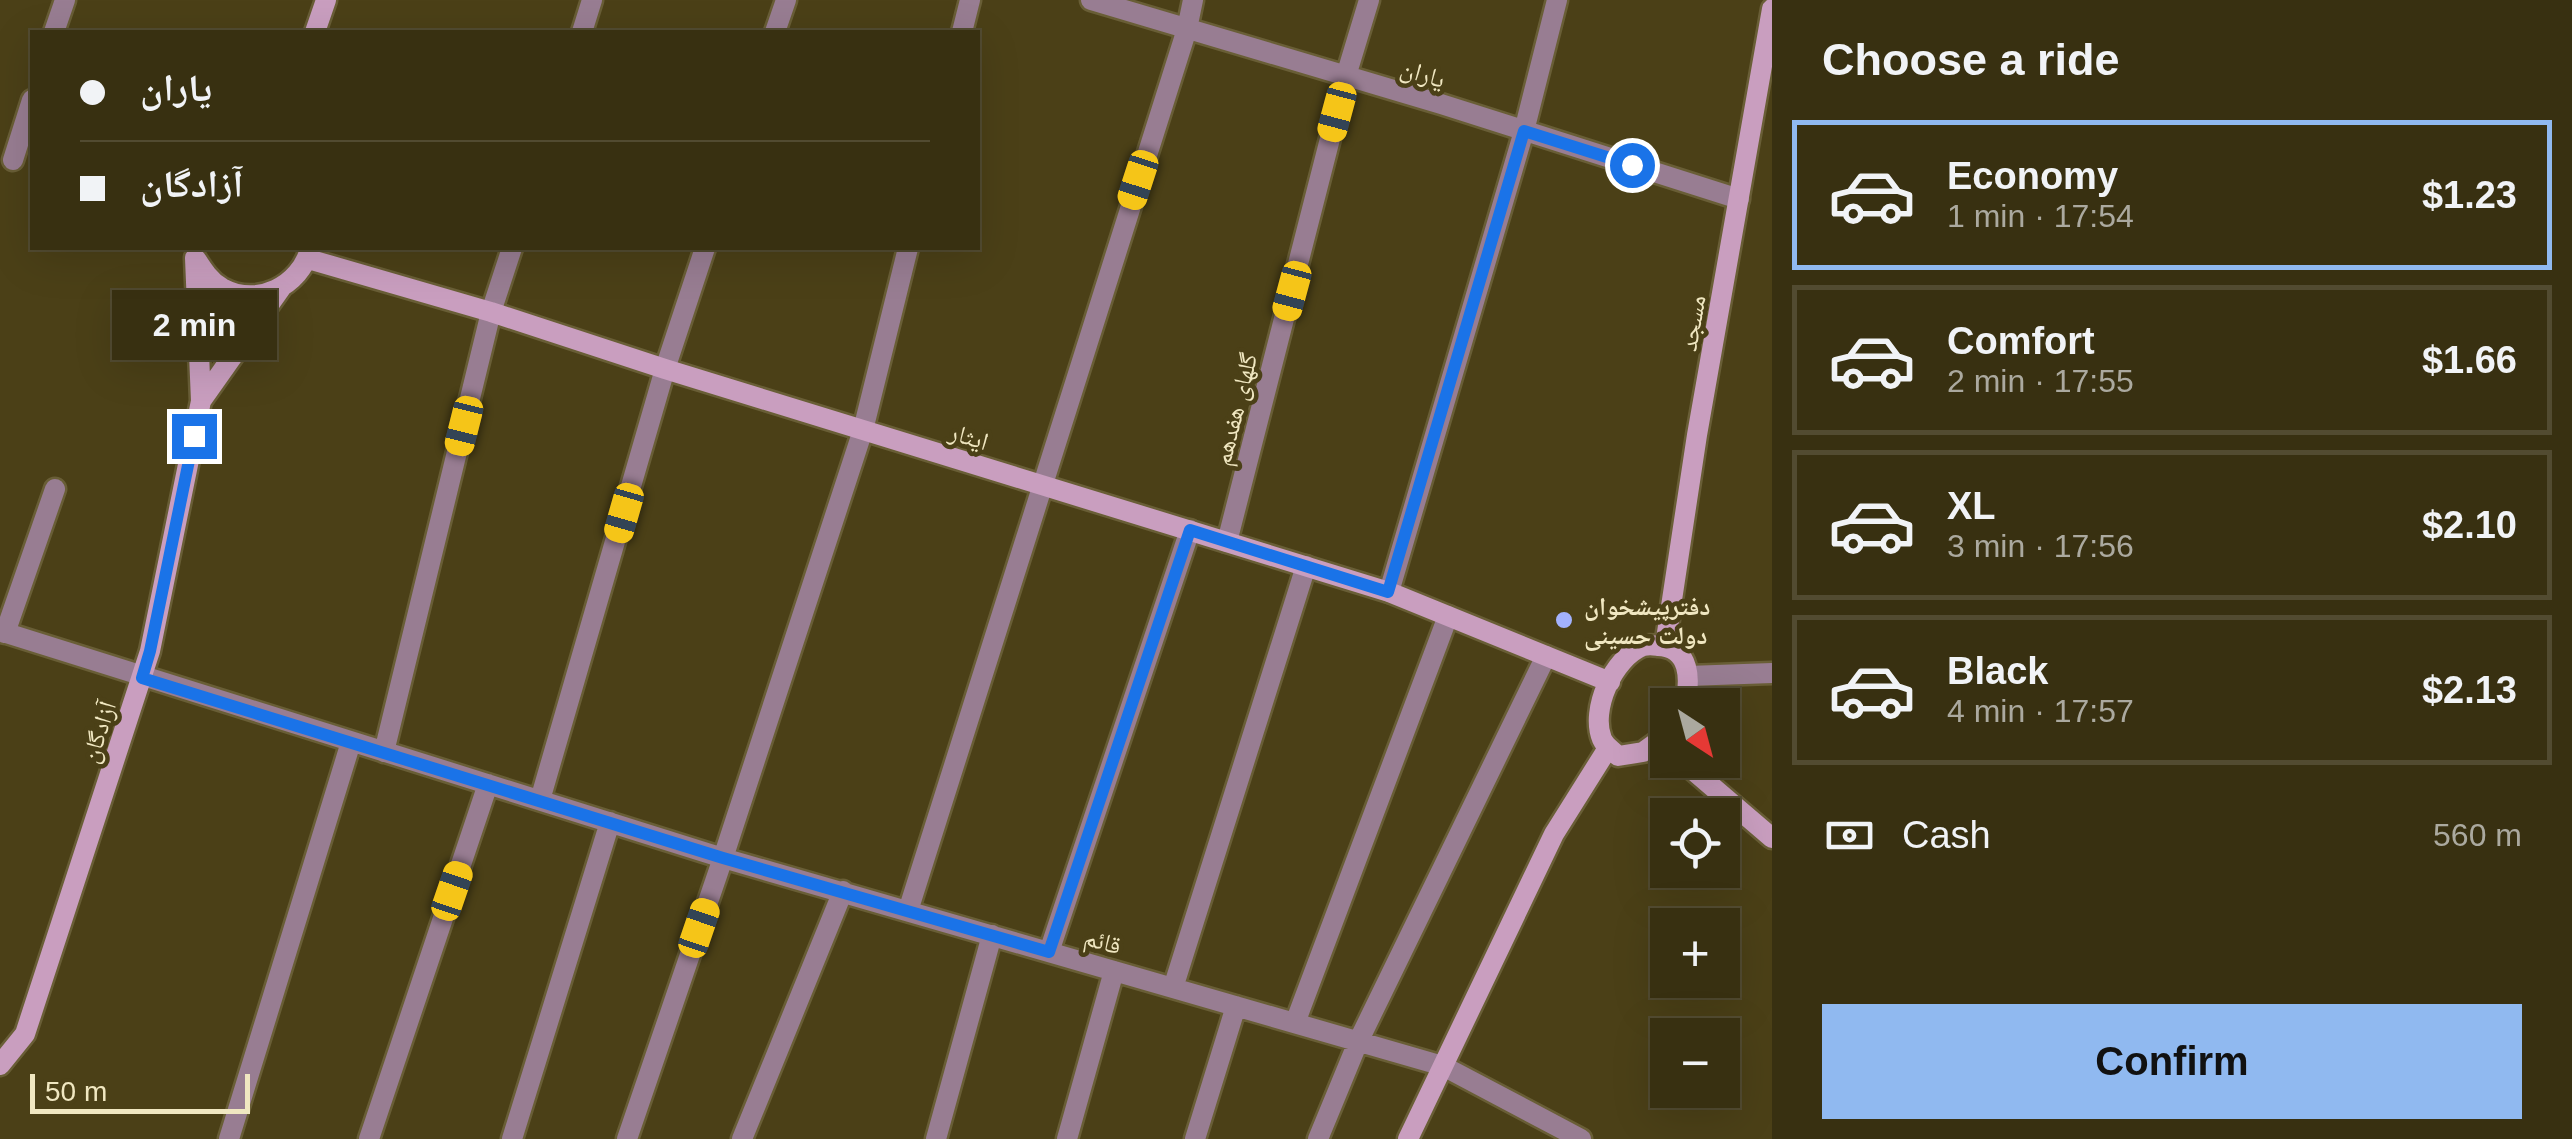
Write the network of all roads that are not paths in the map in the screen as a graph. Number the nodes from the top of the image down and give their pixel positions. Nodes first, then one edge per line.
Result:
1 (65, 0) edge
2 (326, 0) edge
3 (592, 0) edge
4 (786, 0) edge
5 (970, 0) edge
6 (1091, 0) edge
7 (1193, 0) edge
8 (1370, 0) edge
9 (1557, 0) edge
10 (1772, 9) edge
11 (1187, 28) junction
12 (55, 30) edge
13 (317, 30) edge
14 (583, 30) edge
15 (776, 30) edge
16 (962, 30) edge
17 (1346, 76) junction
18 (30, 107) edge
19 (1524, 131) junction
20 (15, 161) edge
21 (1739, 199) junction
22 (511, 250) edge
23 (704, 250) edge
24 (907, 250) edge
25 (194, 253) edge
26 (309, 253) edge
27 (281, 288) junction
28 (491, 312) junction
29 (665, 369) junction
30 (201, 401) junction
31 (862, 430) junction
32 (1041, 484) junction
33 (55, 490) dead end
34 (1190, 530) junction
35 (1227, 542) junction
36 (1306, 566) junction
37 (1388, 592) junction
38 (1448, 616) junction
39 (3, 632) edge
40 (1665, 646) junction
41 (1546, 656) junction
42 (1772, 673) edge
43 (1688, 676) junction
44 (142, 678) junction
45 (1610, 682) junction
46 (1689, 688) edge
47 (351, 742) junction
48 (1608, 748) junction
49 (1650, 748) edge
50 (384, 752) junction
51 (1703, 778) edge
52 (488, 784) junction
53 (540, 800) junction
54 (610, 822) junction
55 (1772, 838) edge
56 (723, 858) junction
57 (843, 892) junction
58 (908, 911) junction
59 (992, 935) junction
60 (1049, 952) junction
61 (1114, 971) junction
62 (1173, 988) junction
63 (1236, 1006) junction
64 (1295, 1023) junction
65 (1358, 1042) junction
66 (0, 1065) edge
67 (1443, 1066) junction
68 (229, 1139) edge
69 (369, 1139) edge
70 (512, 1139) edge
71 (627, 1139) edge
72 (742, 1139) edge
73 (936, 1139) edge
74 (1067, 1139) edge
75 (1196, 1139) edge
76 (1318, 1139) edge
77 (1408, 1139) edge
78 (1581, 1139) edge

1 - 12 street
2 - 13 street
3 - 14 street
4 - 15 street
5 - 16 street
6 - 11 street, یاران
7 - 11 street
8 - 17 street, گلهای هفدهم
9 - 19 street
10 - 21 street, مسجد
11 - 17 street, یاران
11 - 32 street
17 - 19 street, یاران
17 - 35 street, گلهای هفدهم
18 - 20 street
19 - 21 street, یاران
19 - 37 street
21 - 40 street, مسجد
22 - 28 street
23 - 29 street
24 - 31 street
25 - 27 street
25 - 30 street
26 - 27 street
26 - 28 street, ایثار
27 - 30 street
28 - 29 street, ایثار
28 - 50 street
29 - 31 street, ایثار
29 - 53 street
30 - 44 street, آزادگان
31 - 32 street, ایثار
31 - 56 street
32 - 34 street, ایثار
32 - 58 street
33 - 39 street
34 - 35 street, ایثار
34 - 60 street
35 - 36 street, ایثار
36 - 37 street, ایثار
36 - 62 street
37 - 38 street, ایثار
38 - 41 street, ایثار
38 - 64 street
39 - 44 street, قائم
40 - 43 street
40 - 45 street
41 - 45 street, ایثار
41 - 65 street
42 - 43 street
43 - 46 street
44 - 47 street, قائم
44 - 66 street, آزادگان
45 - 48 street
47 - 50 street, قائم
47 - 68 street
48 - 49 street
48 - 67 street
50 - 52 street, قائم
51 - 55 street
52 - 53 street, قائم
52 - 69 street
53 - 54 street, قائم
54 - 56 street, قائم
54 - 70 street
56 - 57 street, قائم
56 - 71 street
57 - 58 street, قائم
57 - 72 street
58 - 59 street, قائم
59 - 60 street, قائم
59 - 73 street
60 - 61 street, قائم
61 - 62 street, قائم
61 - 74 street
62 - 63 street, قائم
63 - 64 street, قائم
63 - 75 street
64 - 65 street, قائم
65 - 67 street, قائم
65 - 76 street
67 - 77 street
67 - 78 street, قائم

